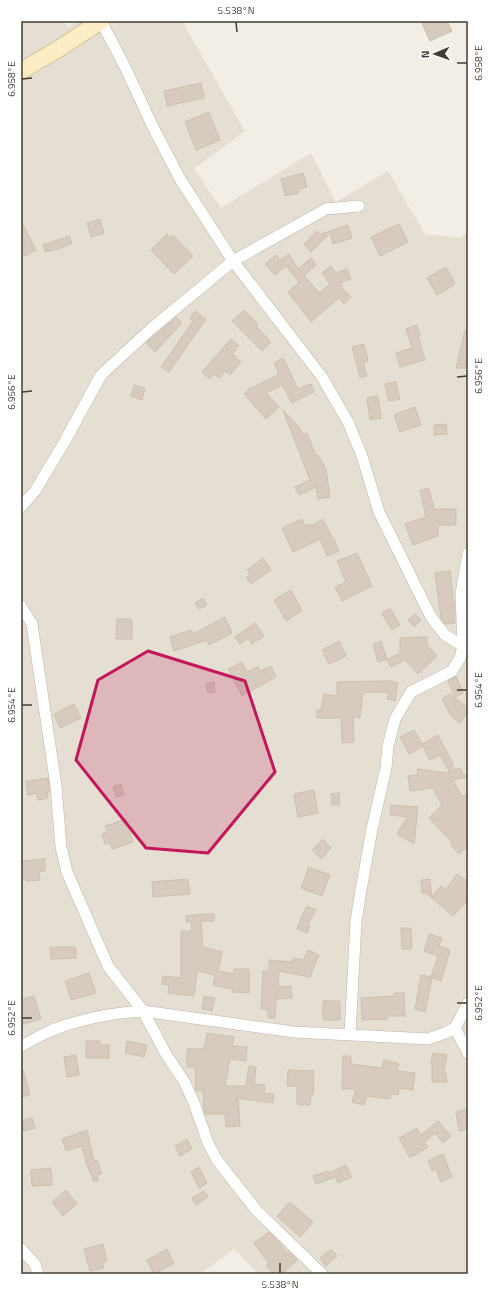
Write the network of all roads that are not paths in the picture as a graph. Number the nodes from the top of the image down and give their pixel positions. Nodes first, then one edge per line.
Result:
1 (101, 21) edge
2 (21, 70) edge
3 (358, 206) dead end
4 (233, 261) junction
5 (21, 507) edge
6 (468, 552) edge
7 (21, 606) edge
8 (466, 646) edge
9 (468, 1003) edge
10 (143, 1011) junction
11 (455, 1028) junction
12 (350, 1034) junction
13 (21, 1046) edge
14 (468, 1053) edge
15 (21, 1249) edge
16 (38, 1274) edge
17 (322, 1274) edge

1 - 2 street
1 - 4 street
3 - 4 street
4 - 5 street
4 - 8 street
6 - 8 street
7 - 10 street
8 - 12 street
9 - 11 street
10 - 12 street
10 - 13 street
10 - 17 street
11 - 12 street
11 - 14 street
15 - 16 street

